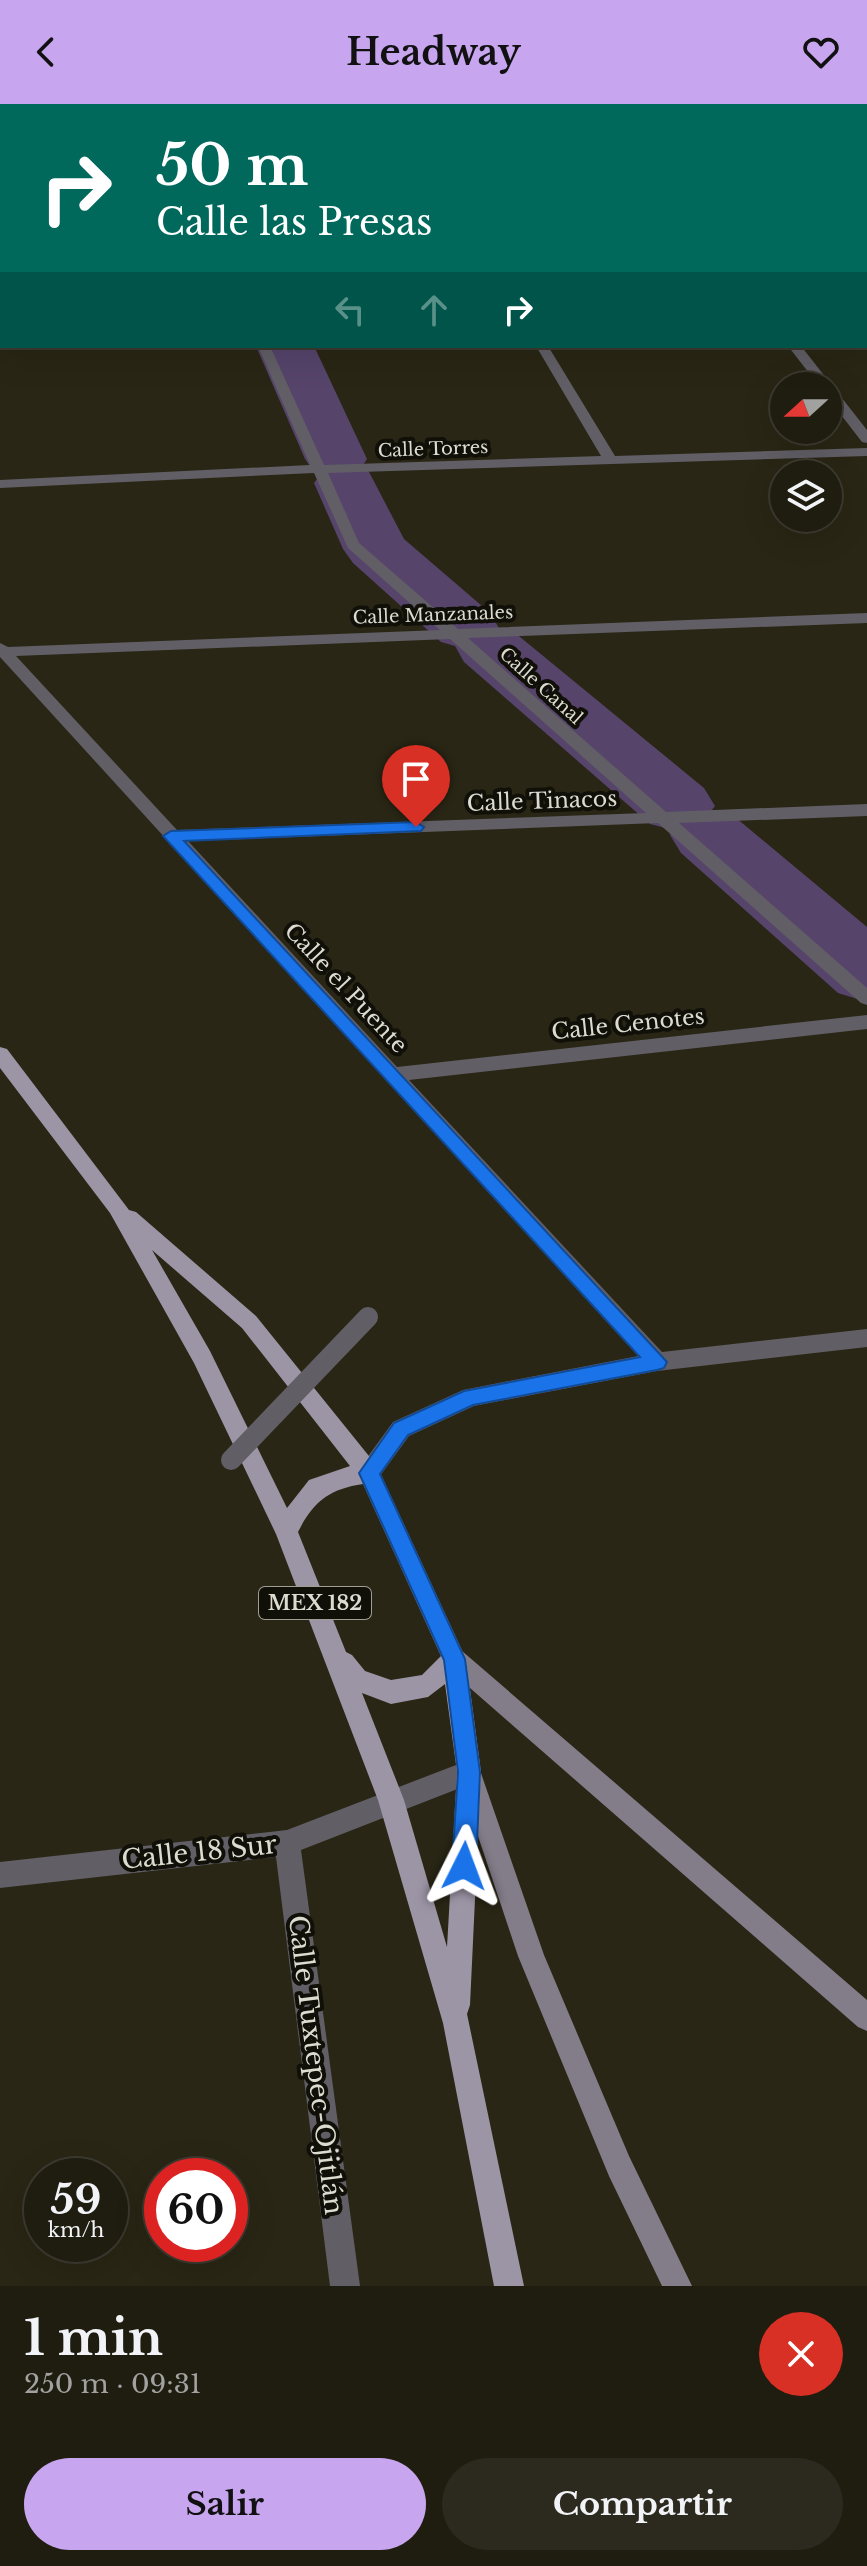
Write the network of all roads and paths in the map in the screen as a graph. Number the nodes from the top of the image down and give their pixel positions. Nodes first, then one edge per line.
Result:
1 (265, 348) edge
2 (543, 348) edge
3 (796, 348) edge
4 (814, 372) edge
5 (842, 407) edge
6 (867, 439) edge
7 (867, 452) edge
8 (612, 462) junction
9 (319, 471) junction
10 (0, 484) edge
11 (867, 618) edge
12 (453, 635) junction
13 (1, 650) edge
14 (867, 810) edge
15 (661, 818) junction
16 (171, 836) junction
17 (867, 998) edge
18 (867, 1022) edge
19 (0, 1054) edge
20 (394, 1074) junction
21 (117, 1207) junction
22 (368, 1317) dead end
23 (867, 1338) edge
24 (657, 1362) junction
25 (231, 1460) dead end
26 (369, 1473) junction
27 (287, 1532) junction
28 (335, 1651) junction
29 (454, 1659) junction
30 (469, 1772) junction
31 (391, 1800) junction
32 (287, 1843) junction
33 (0, 1875) edge
34 (867, 2018) edge
35 (456, 2023) junction
36 (345, 2286) edge
37 (509, 2286) edge
38 (677, 2286) edge

1 - 9 street, Calle Canal
2 - 8 street
3 - 4 street
5 - 6 street
7 - 8 street, Calle Torres
8 - 9 street, Calle Torres
9 - 10 street, Calle Torres
9 - 12 street, Calle Canal
11 - 12 street, Calle Manzanales
12 - 13 street, Calle Manzanales
12 - 15 street, Calle Canal
13 - 16 street, Calle el Puente
14 - 15 street, Calle Tinacos
15 - 16 street, Calle Tinacos
15 - 17 street, Calle Canal
16 - 20 street, Calle el Puente
18 - 20 street, Calle Cenotes
19 - 21 main road, MEX 182
20 - 24 street, Calle el Puente
21 - 26 main road, MEX 182
21 - 27 main road, MEX 182
22 - 25 street, bridge
23 - 24 street
24 - 26 street
26 - 27 main road
26 - 29 main road, MEX 182
27 - 28 main road, MEX 182
28 - 29 main road
28 - 31 main road, MEX 182
29 - 30 main road, MEX 182
29 - 34 street
30 - 31 street, Calle 18 Sur
30 - 35 main road, MEX 182
30 - 38 street
31 - 32 street, Calle 18 Sur
31 - 35 main road, MEX 182
32 - 33 street, Calle 18 Sur
32 - 36 street, Calle Tuxtepec-Ojitlán
35 - 37 main road, MEX 182

